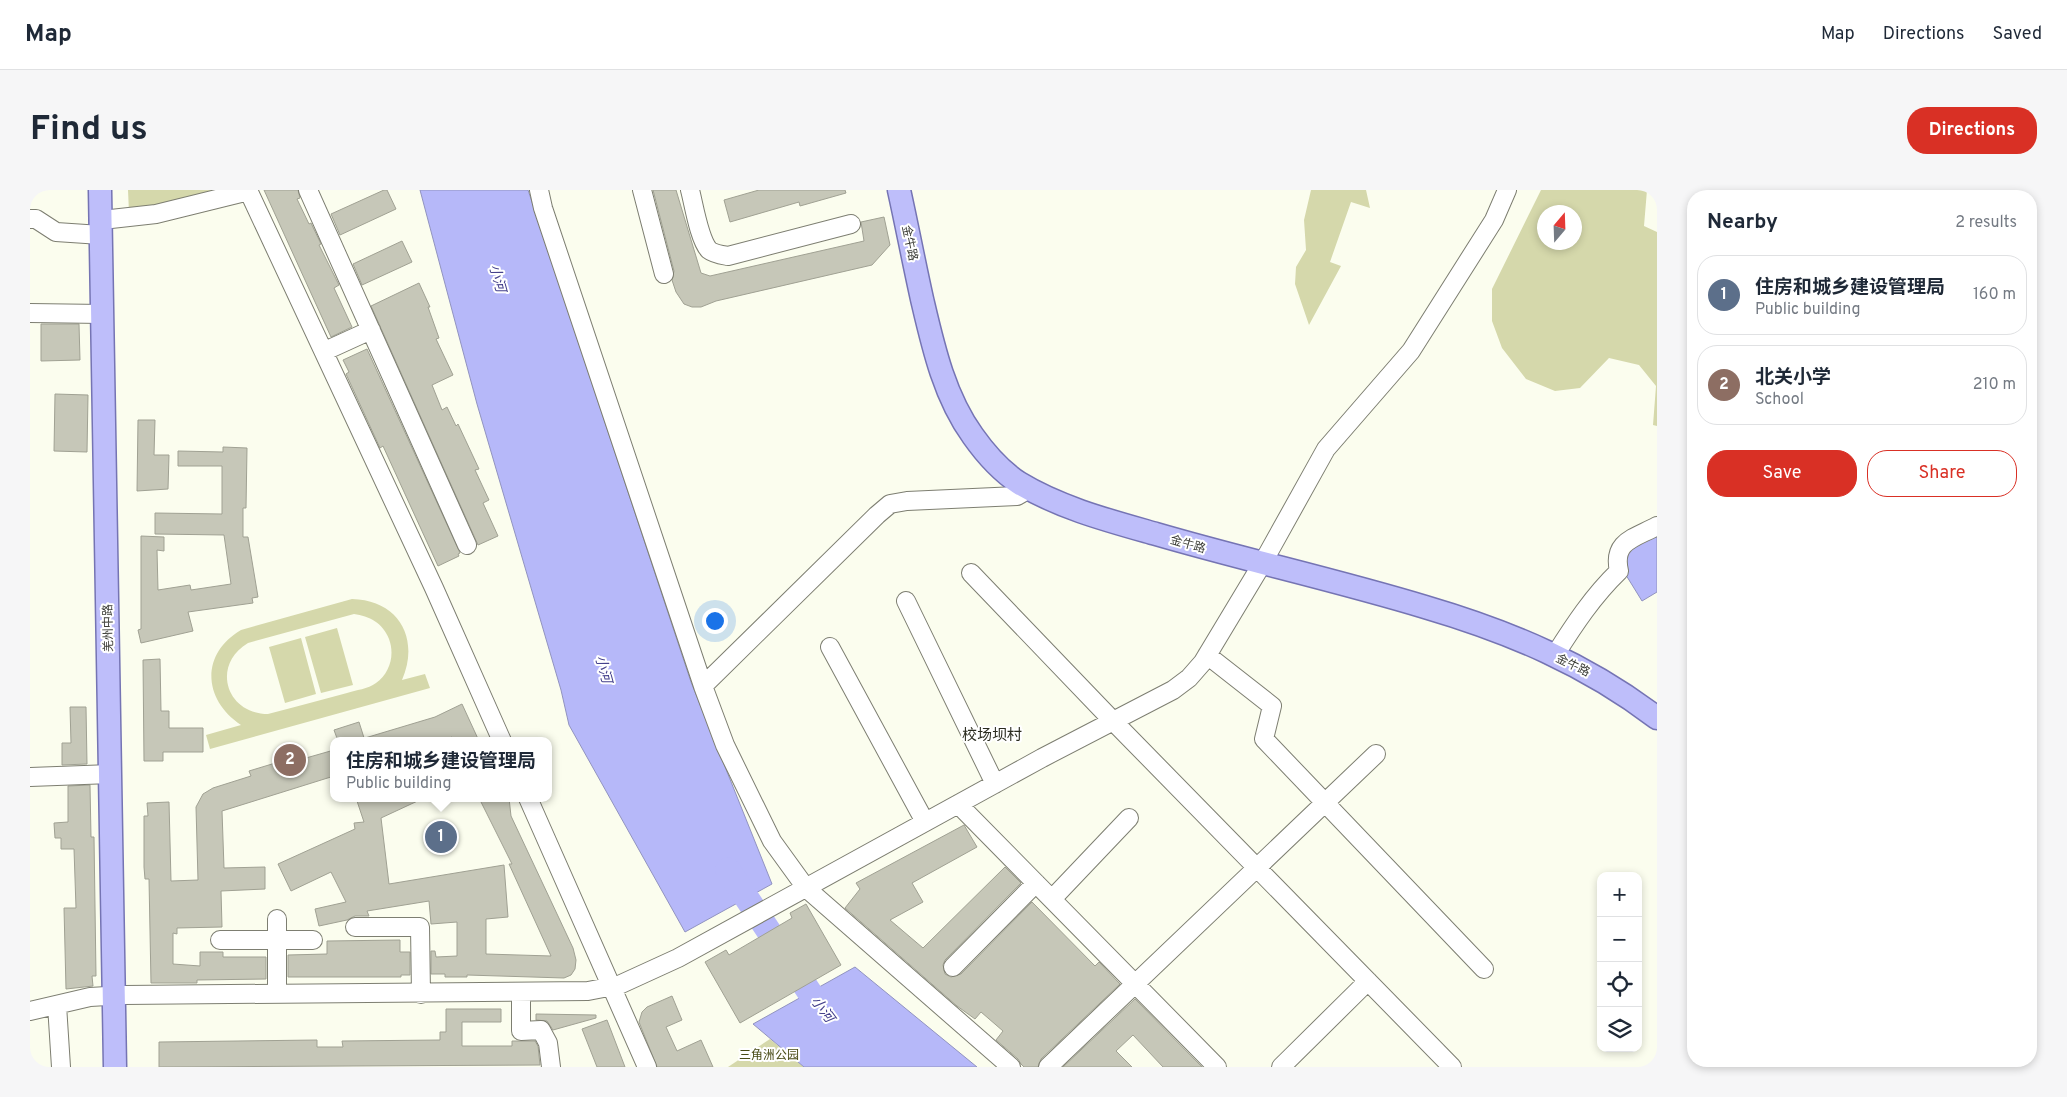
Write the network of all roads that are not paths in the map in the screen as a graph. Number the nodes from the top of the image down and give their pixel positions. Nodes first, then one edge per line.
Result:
1 (100, 190) edge
2 (111, 190) edge
3 (248, 190) edge
4 (308, 190) edge
5 (539, 190) edge
6 (642, 190) edge
7 (690, 190) edge
8 (899, 190) edge
9 (1507, 190) edge
10 (32, 217) edge
11 (851, 224) dead end
12 (106, 227) junction
13 (664, 274) dead end
14 (30, 313) edge
15 (103, 314) junction
16 (371, 330) junction
17 (325, 351) junction
18 (1029, 488) junction
19 (1657, 526) edge
20 (467, 546) dead end
21 (1262, 564) junction
22 (971, 573) dead end
23 (906, 601) dead end
24 (830, 647) dead end
25 (1207, 655) junction
26 (1555, 655) junction
27 (703, 686) junction
28 (1657, 718) edge
29 (1113, 721) junction
30 (500, 737) edge
31 (1376, 754) dead end
32 (111, 774) junction
33 (30, 777) edge
34 (995, 784) junction
35 (530, 802) edge
36 (1325, 802) junction
37 (958, 804) junction
38 (1129, 818) dead end
39 (925, 822) junction
40 (1257, 868) junction
41 (1036, 883) junction
42 (802, 890) junction
43 (1052, 899) junction
44 (277, 919) dead end
45 (355, 927) dead end
46 (220, 940) dead end
47 (277, 940) junction
48 (313, 940) dead end
49 (953, 966) dead end
50 (1484, 969) dead end
51 (1368, 981) junction
52 (1135, 984) junction
53 (611, 986) junction
54 (521, 992) junction
55 (277, 994) junction
56 (421, 994) junction
57 (119, 995) junction
58 (57, 1005) junction
59 (30, 1011) edge
60 (61, 1067) edge
61 (114, 1067) edge
62 (125, 1067) edge
63 (551, 1067) edge
64 (647, 1067) edge
65 (1011, 1067) edge
66 (1048, 1067) edge
67 (1217, 1067) edge
68 (1281, 1067) edge
69 (1452, 1067) edge

1 - 12 main road, 羌州中路
2 - 12 main road, 羌州中路
3 - 12 street
3 - 17 street
4 - 16 street
5 - 27 street
6 - 13 street
7 - 11 street
8 - 18 main road, 金牛路
9 - 21 street
10 - 12 street
12 - 15 main road, 羌州中路
12 - 57 main road, 羌州中路
14 - 15 street
15 - 32 main road, 羌州中路
16 - 17 street
16 - 20 street
17 - 30 street
18 - 21 main road, 金牛路
18 - 27 street
19 - 26 street
21 - 25 street
21 - 26 main road, 金牛路
22 - 29 street
23 - 34 street
24 - 39 street
25 - 29 street
25 - 36 street
26 - 28 main road, 金牛路
27 - 42 street
29 - 34 street
29 - 40 street
31 - 36 street
32 - 33 street
32 - 57 main road, 羌州中路
34 - 37 street
35 - 53 street
36 - 40 street
36 - 50 street
37 - 39 street
37 - 41 street
38 - 43 street
39 - 42 street
40 - 51 street
40 - 52 street
41 - 43 street
41 - 49 street
42 - 53 street
42 - 65 street
43 - 52 street
44 - 47 street
45 - 56 street
46 - 47 street
47 - 48 street
47 - 55 street
51 - 68 street
51 - 69 street
52 - 66 street
52 - 67 street
53 - 54 street
53 - 64 street
54 - 56 street
54 - 63 street
55 - 56 street
55 - 57 street
57 - 58 street
57 - 61 main road, 羌州中路
57 - 62 main road, 羌州中路
58 - 59 street
58 - 60 street

